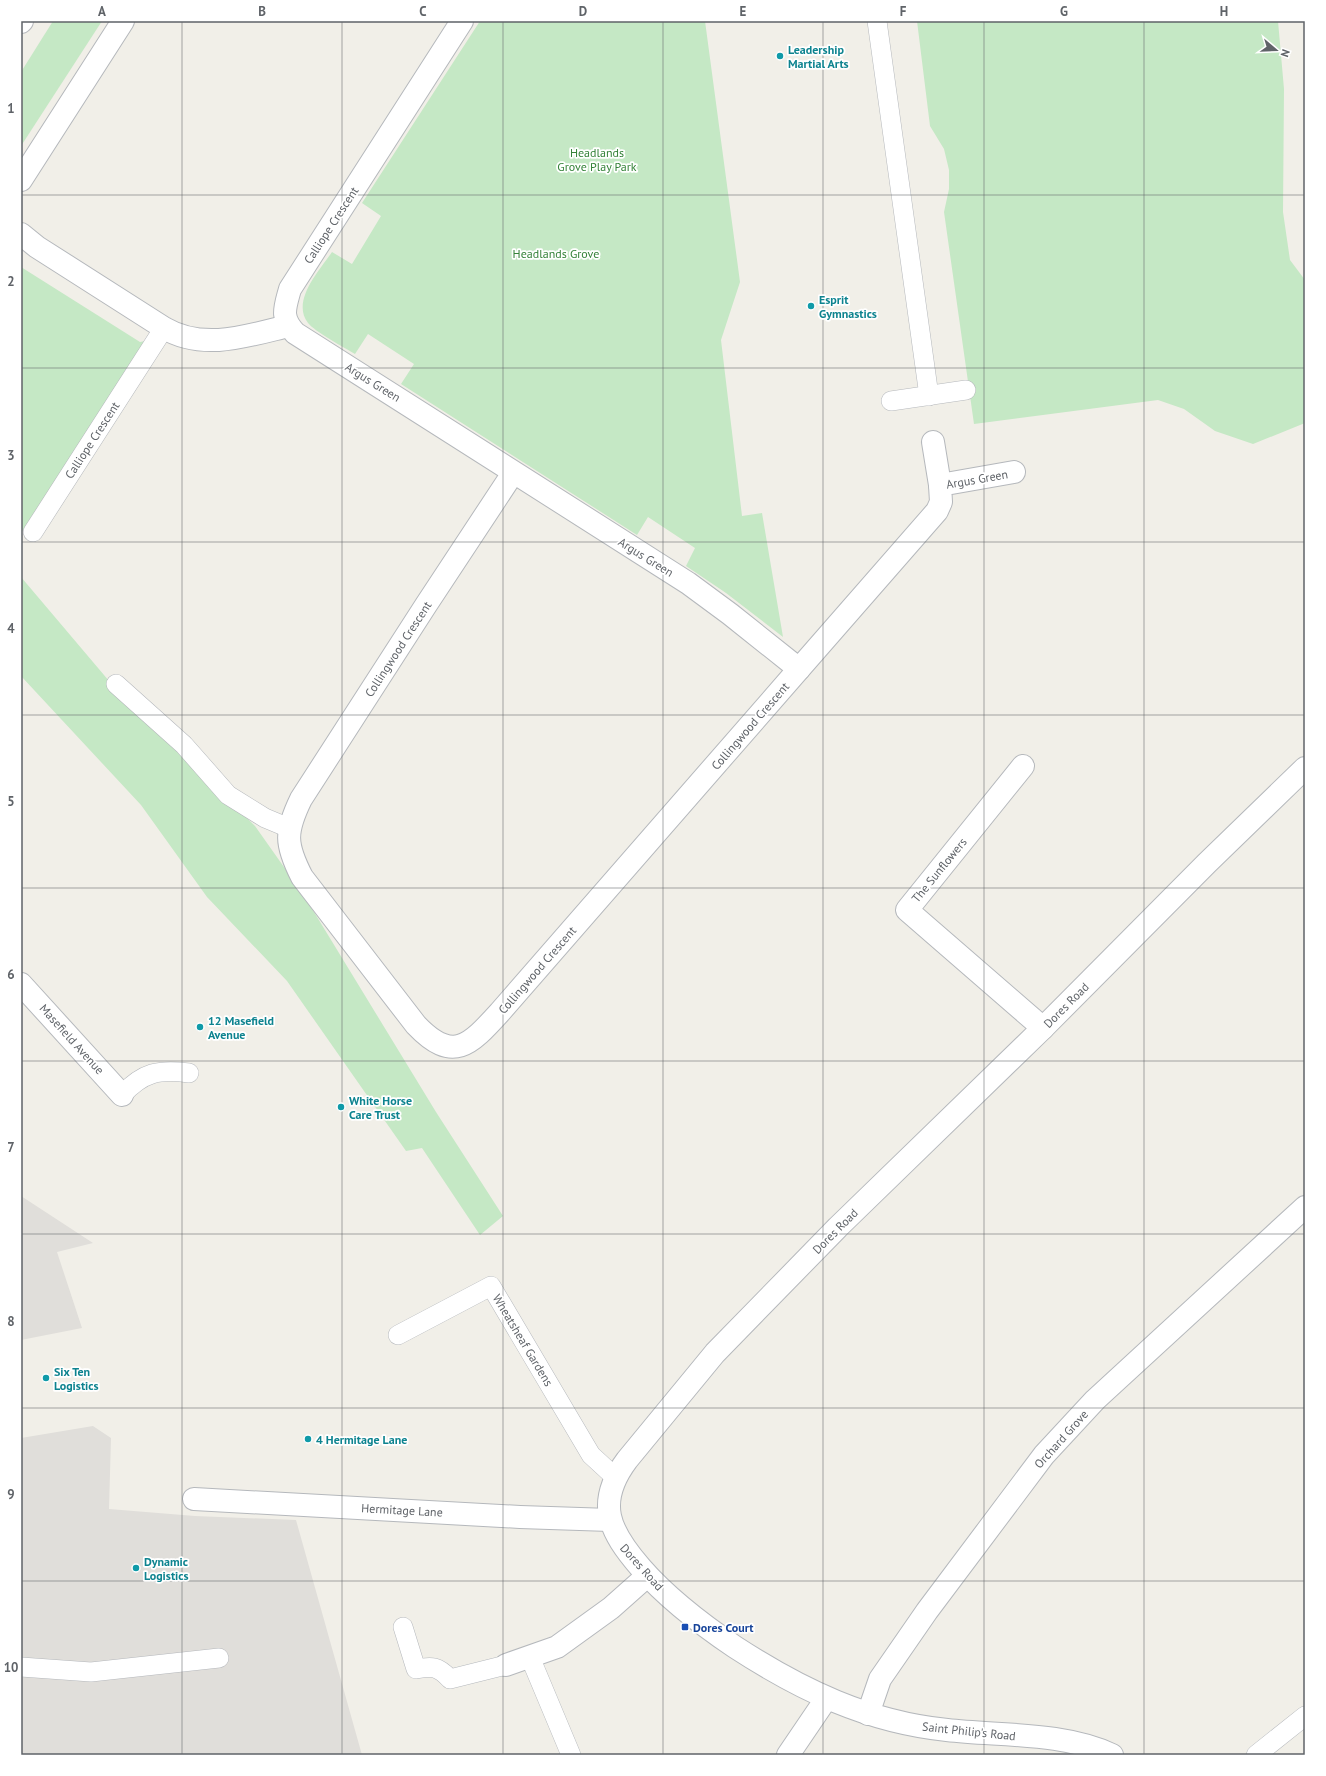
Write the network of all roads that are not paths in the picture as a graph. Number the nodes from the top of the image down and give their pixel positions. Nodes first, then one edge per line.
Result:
1 (123, 21) edge
2 (462, 21) edge
3 (877, 21) edge
4 (21, 180) edge
5 (21, 234) edge
6 (288, 326) junction
7 (164, 328) junction
8 (966, 390) dead end
9 (929, 396) junction
10 (891, 401) dead end
11 (933, 442) dead end
12 (1014, 472) dead end
13 (513, 473) junction
14 (940, 485) junction
15 (33, 532) dead end
16 (799, 669) junction
17 (116, 684) dead end
18 (1023, 766) dead end
19 (1305, 768) edge
20 (289, 828) junction
21 (21, 984) edge
22 (1043, 1028) junction
23 (189, 1073) dead end
24 (122, 1095) joint
25 (1305, 1207) edge
26 (398, 1335) dead end
27 (616, 1478) junction
28 (194, 1499) dead end
29 (610, 1520) junction
30 (647, 1576) junction
31 (403, 1627) dead end
32 (530, 1657) junction
33 (218, 1658) dead end
34 (506, 1665) joint
35 (21, 1667) edge
36 (826, 1699) junction
37 (868, 1714) junction
38 (1305, 1716) edge
39 (571, 1755) edge
40 (788, 1755) edge
41 (1112, 1755) edge
42 (1256, 1755) edge

1 - 4 street
2 - 6 street, Calliope Crescent
3 - 9 lane
5 - 7 street
6 - 7 street
6 - 13 street, Argus Green
7 - 15 lane, Calliope Crescent
8 - 9 lane
9 - 10 lane
11 - 14 street, Argus Green
12 - 14 street, Argus Green
13 - 16 street, Argus Green
13 - 20 street, Collingwood Crescent
14 - 16 street, Argus Green
16 - 20 street, Collingwood Crescent
17 - 20 lane
18 - 22 street, The Sunflowers
19 - 22 street, Dores Road
21 - 24 street, Masefield Avenue
22 - 27 street, Dores Road
23 - 24 lane
25 - 37 street, Orchard Grove
26 - 27 lane, Wheatsheaf Gardens
27 - 29 street, Dores Road
28 - 29 street, Hermitage Lane
29 - 30 street, Dores Road
30 - 32 street
30 - 36 street, Dores Road
31 - 34 lane
32 - 34 street
32 - 39 lane
33 - 35 lane
36 - 37 street, Saint Philip's Road
36 - 40 street
37 - 41 street, Saint Philip's Road
38 - 42 lane

